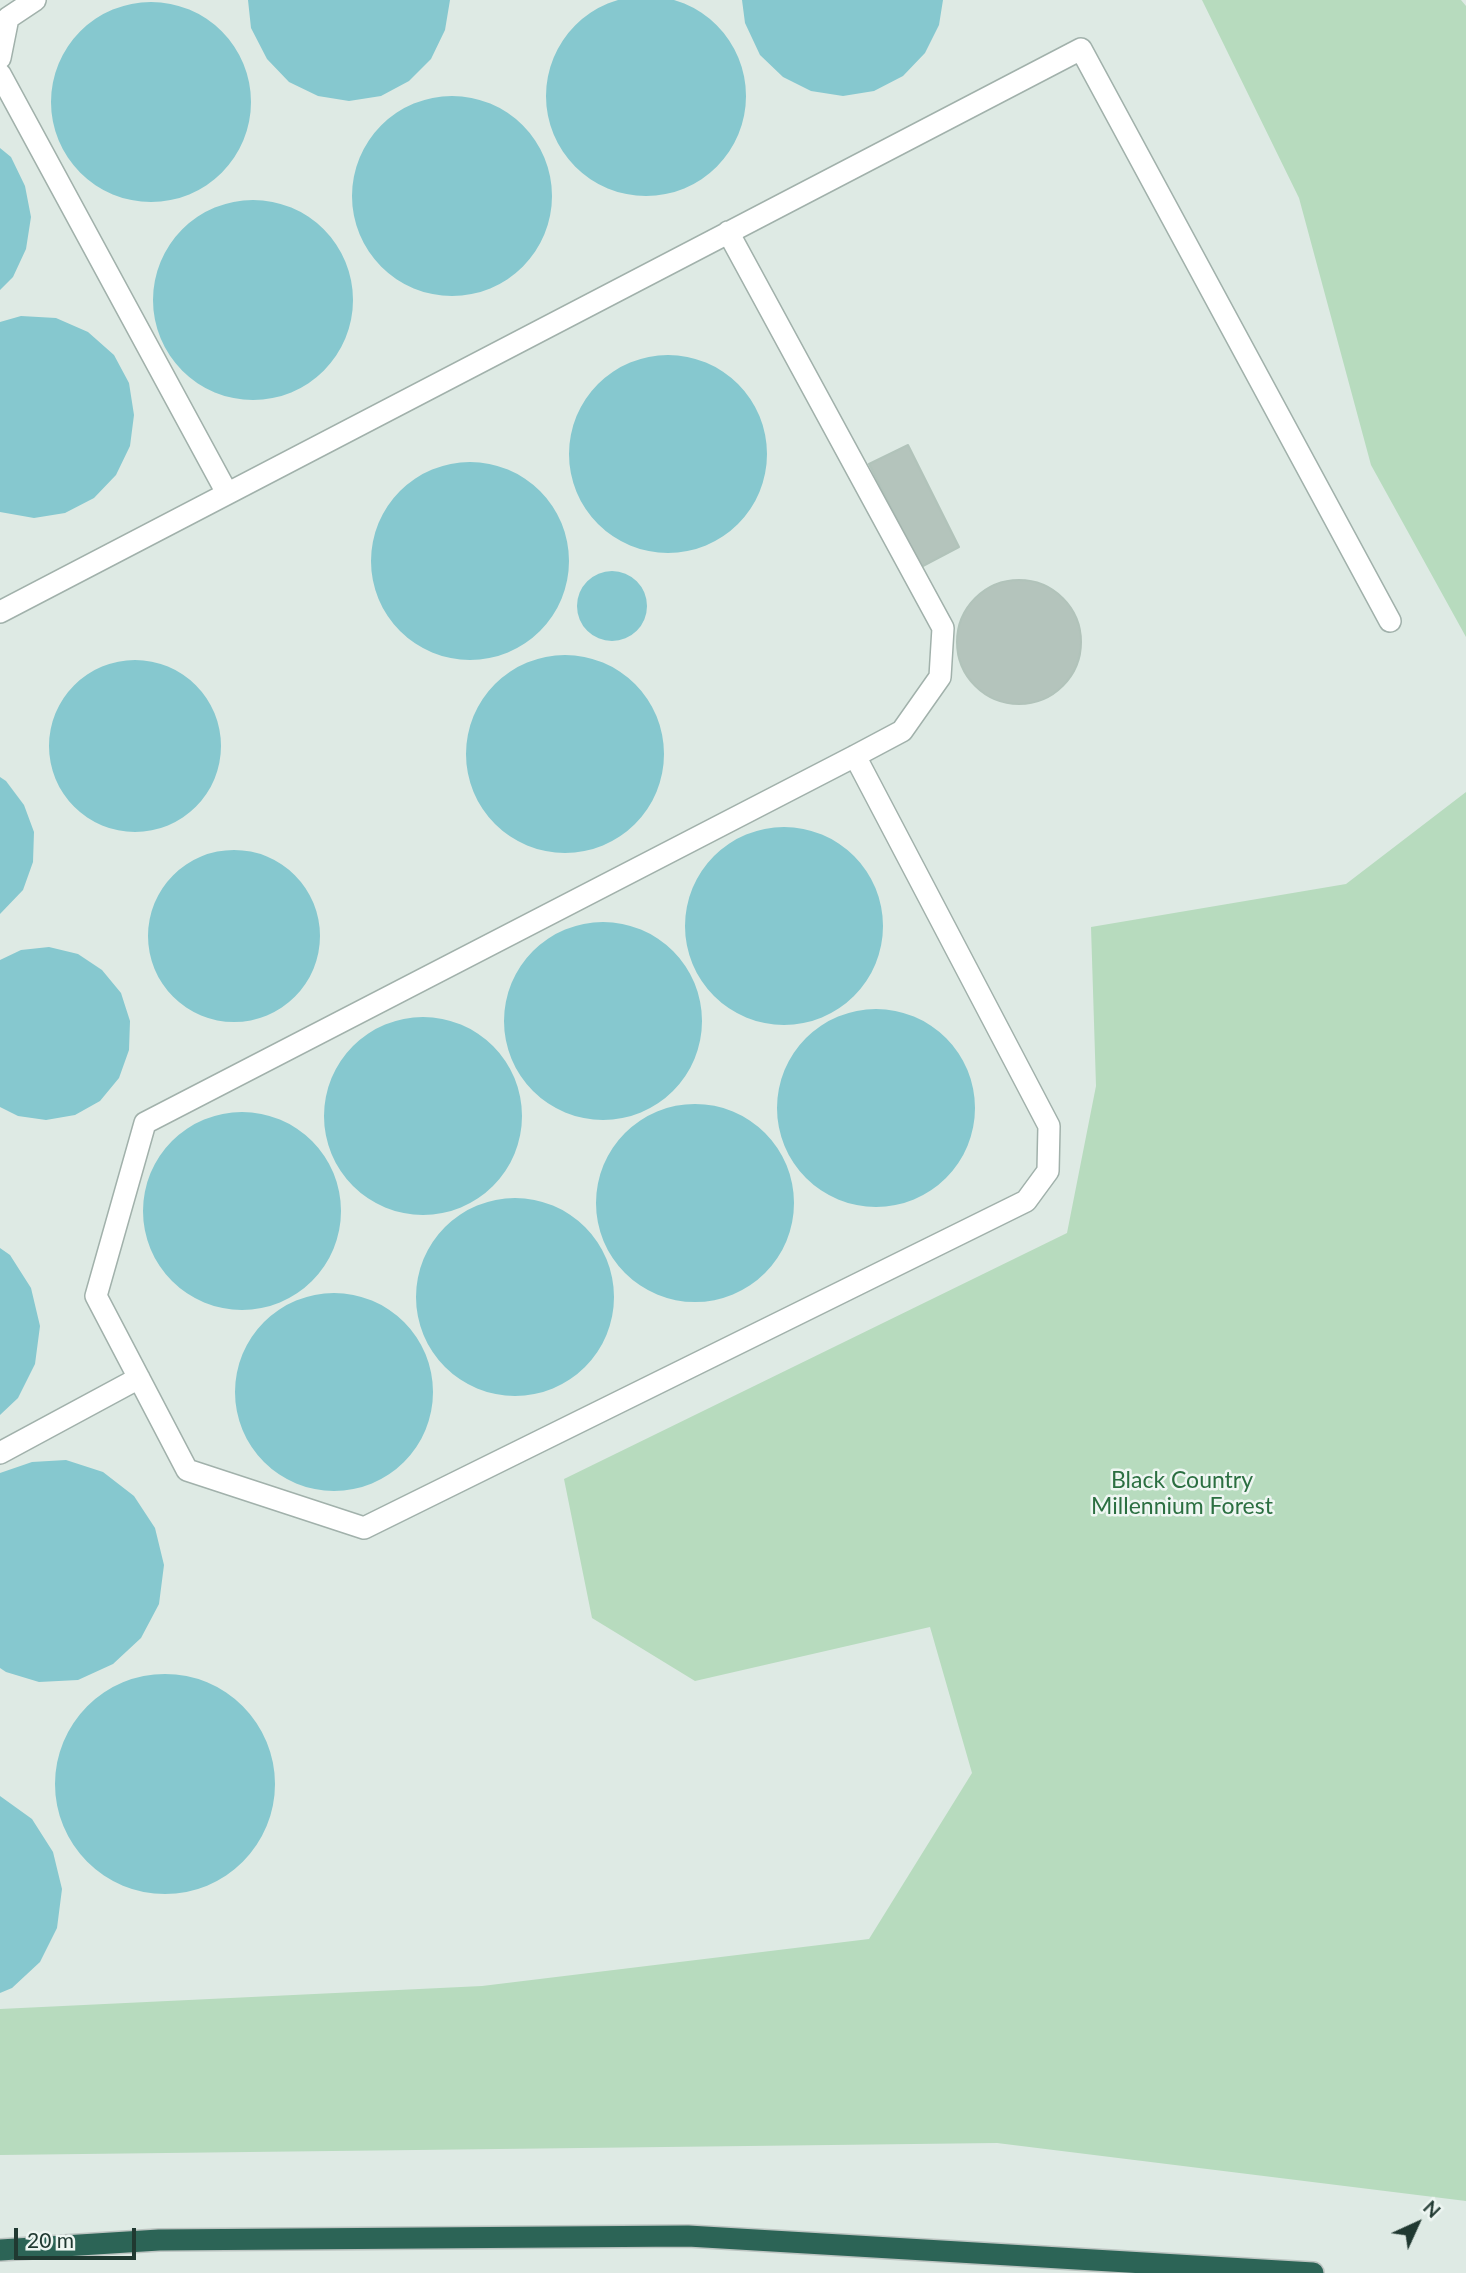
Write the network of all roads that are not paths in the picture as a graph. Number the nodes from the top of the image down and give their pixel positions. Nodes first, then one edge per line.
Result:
1 (35, 0) edge
2 (0, 58) edge
3 (0, 74) edge
4 (728, 232) junction
5 (227, 493) junction
6 (0, 612) edge
7 (1391, 621) dead end
8 (855, 756) junction
9 (139, 1378) junction
10 (0, 1453) edge
11 (0, 2250) edge
12 (1313, 2273) edge

1 - 2 lane
3 - 5 lane
4 - 5 lane
4 - 7 lane
4 - 8 lane
5 - 6 lane
8 - 9 lane
8 - 9 lane
9 - 10 lane
11 - 12 highway

